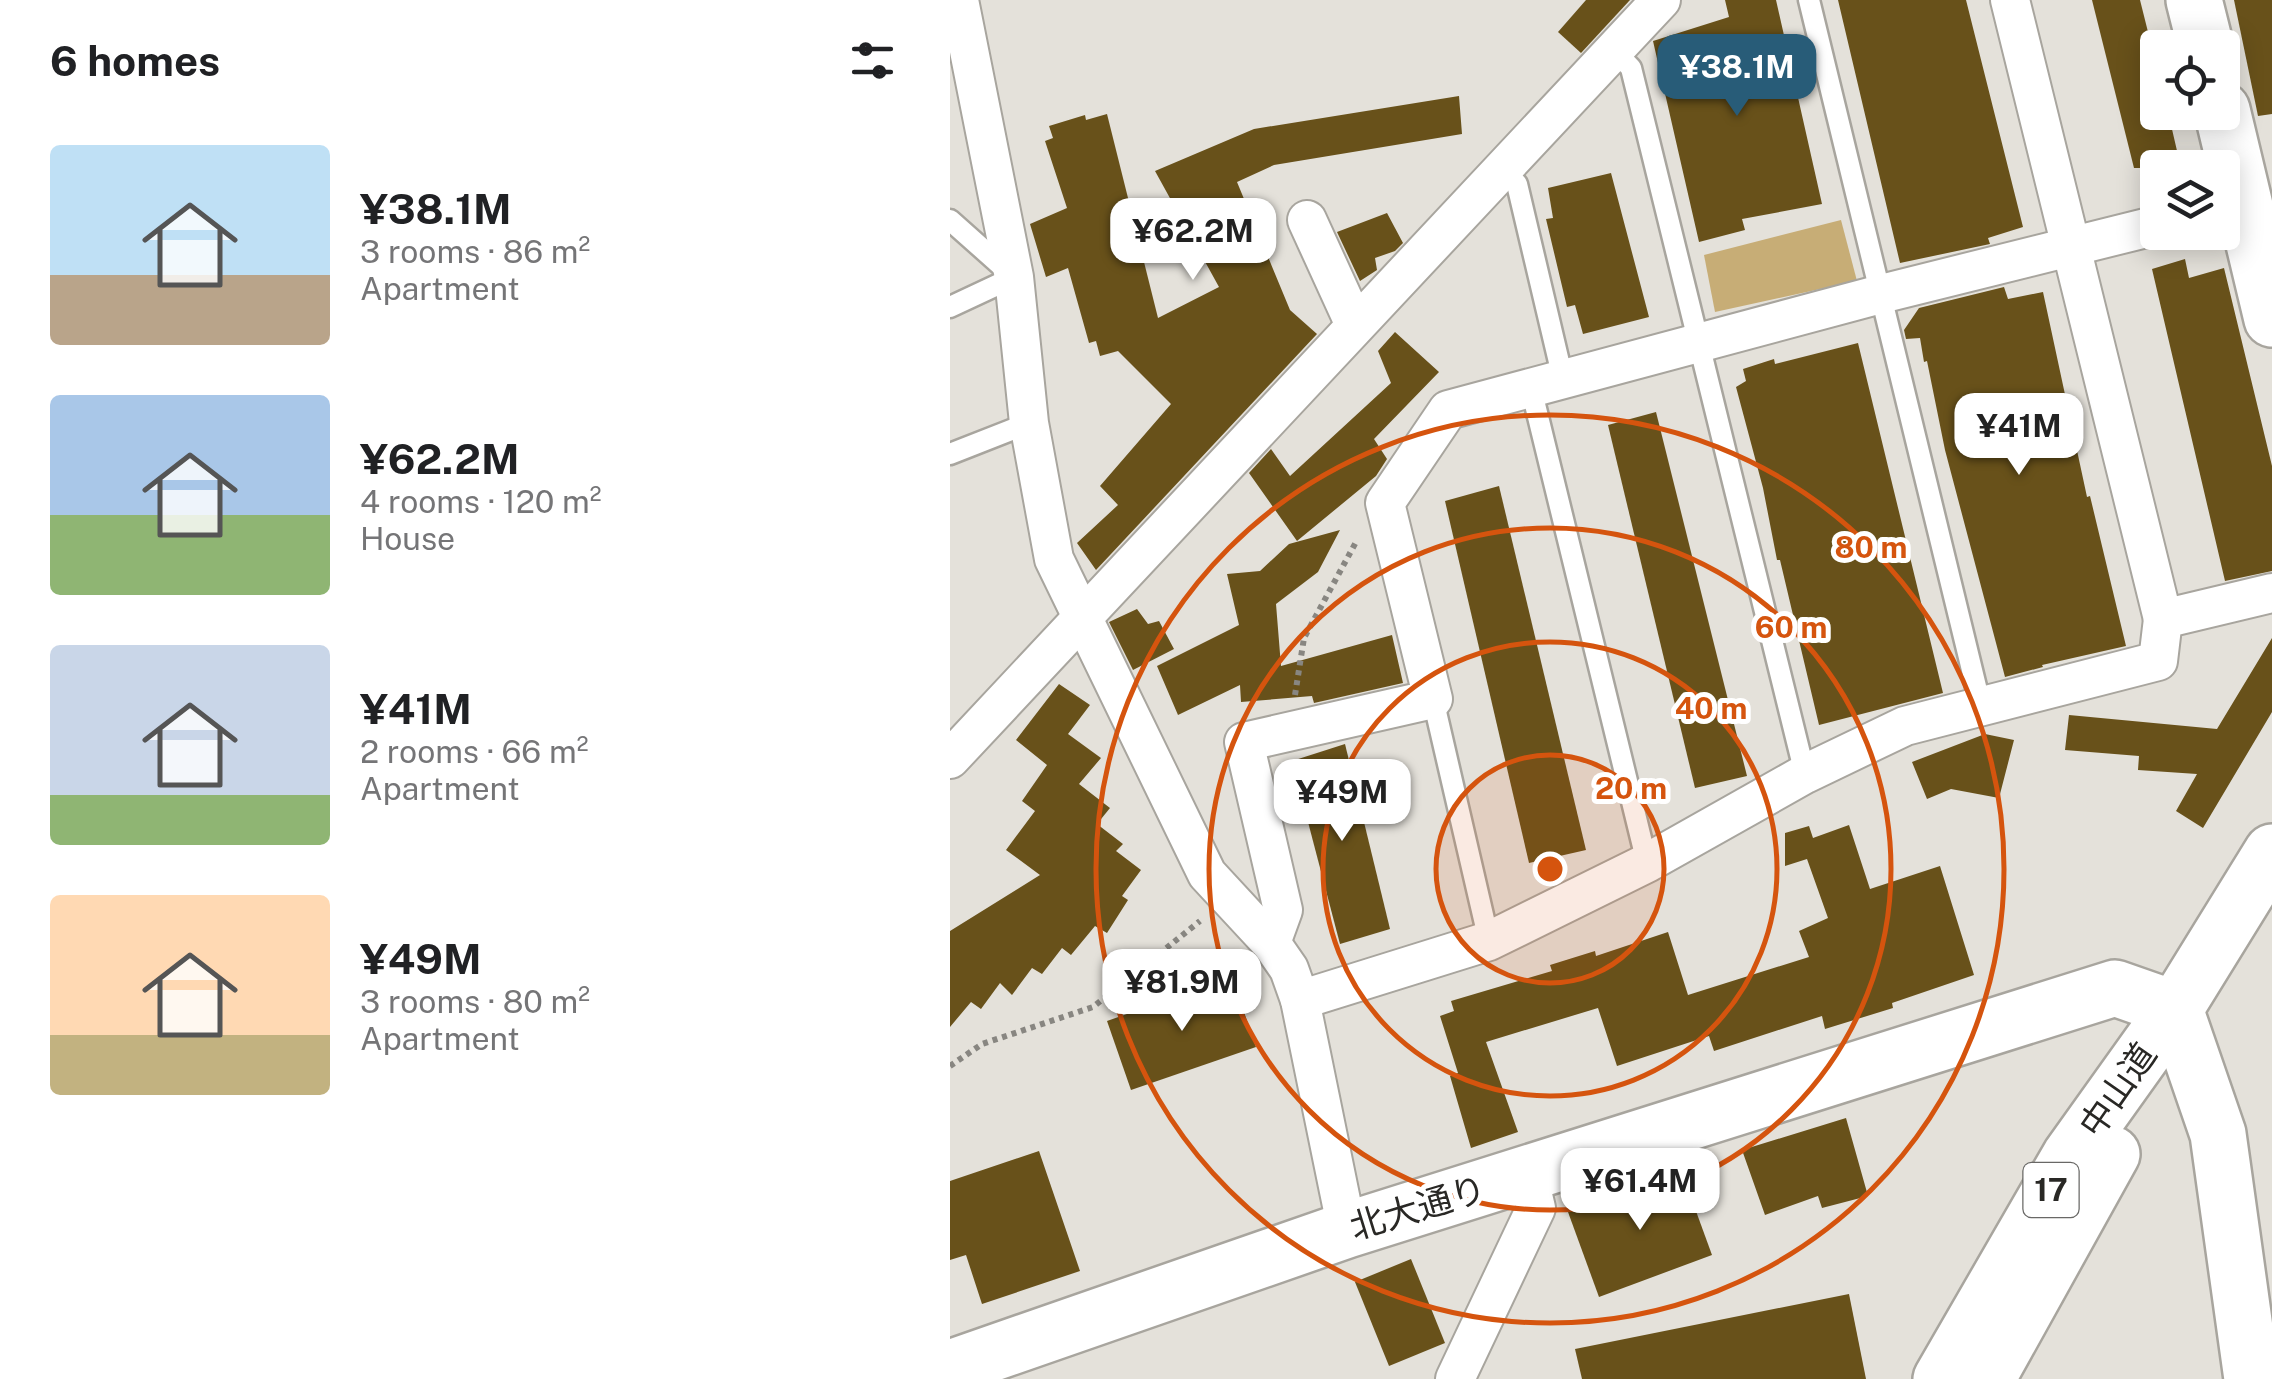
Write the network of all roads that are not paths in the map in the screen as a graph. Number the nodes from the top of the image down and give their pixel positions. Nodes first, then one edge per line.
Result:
1 (959, 0) edge
2 (1661, 0) edge
3 (1809, 0) edge
4 (2010, 0) edge
5 (2194, 0) edge
6 (2202, 30) edge
7 (1614, 50) junction
8 (2227, 130) edge
9 (1503, 169) junction
10 (2247, 203) edge
11 (950, 220) edge
12 (1307, 220) dead end
13 (2140, 229) edge
14 (2070, 246) junction
15 (1014, 277) junction
16 (1881, 294) junction
17 (950, 307) edge
18 (2272, 319) edge
19 (1355, 325) junction
20 (1699, 343) junction
21 (1547, 383) junction
22 (1029, 423) junction
23 (950, 454) edge
24 (2272, 593) edge
25 (1083, 618) junction
26 (2163, 619) junction
27 (1433, 699) junction
28 (1981, 707) junction
29 (950, 758) edge
30 (1805, 774) junction
31 (2272, 852) edge
32 (1647, 863) junction
33 (1490, 940) junction
34 (1272, 943) junction
35 (1300, 1000) junction
36 (2175, 1010) junction
37 (1528, 1174) junction
38 (1348, 1230) junction
39 (950, 1368) edge
40 (1454, 1379) edge
41 (1941, 1379) edge
42 (1987, 1379) edge
43 (2252, 1379) edge

1 - 15 street
2 - 7 street
3 - 16 lane
4 - 14 street
5 - 6 main road
7 - 9 street
7 - 20 lane
8 - 10 main road
9 - 19 street
9 - 21 lane
10 - 18 main road
11 - 15 lane
12 - 19 street
13 - 14 street
14 - 16 street
14 - 26 street
15 - 17 lane
15 - 22 street
16 - 20 street
16 - 28 lane
19 - 25 street
20 - 21 street
20 - 30 lane
21 - 27 street
21 - 32 lane
22 - 23 lane
22 - 25 street
24 - 26 street
25 - 29 street
25 - 34 street
26 - 28 street
27 - 33 lane
27 - 34 street
28 - 30 street
30 - 32 street
31 - 36 main road, 中山道 / 17
32 - 33 street
33 - 35 street
34 - 35 street
35 - 38 street
36 - 37 main road, 北大通り
36 - 41 main road, 中山道 / 17
36 - 42 main road, 中山道 / 17
36 - 43 main road
37 - 38 main road, 北大通り
37 - 40 street
38 - 39 main road, 北大通り

